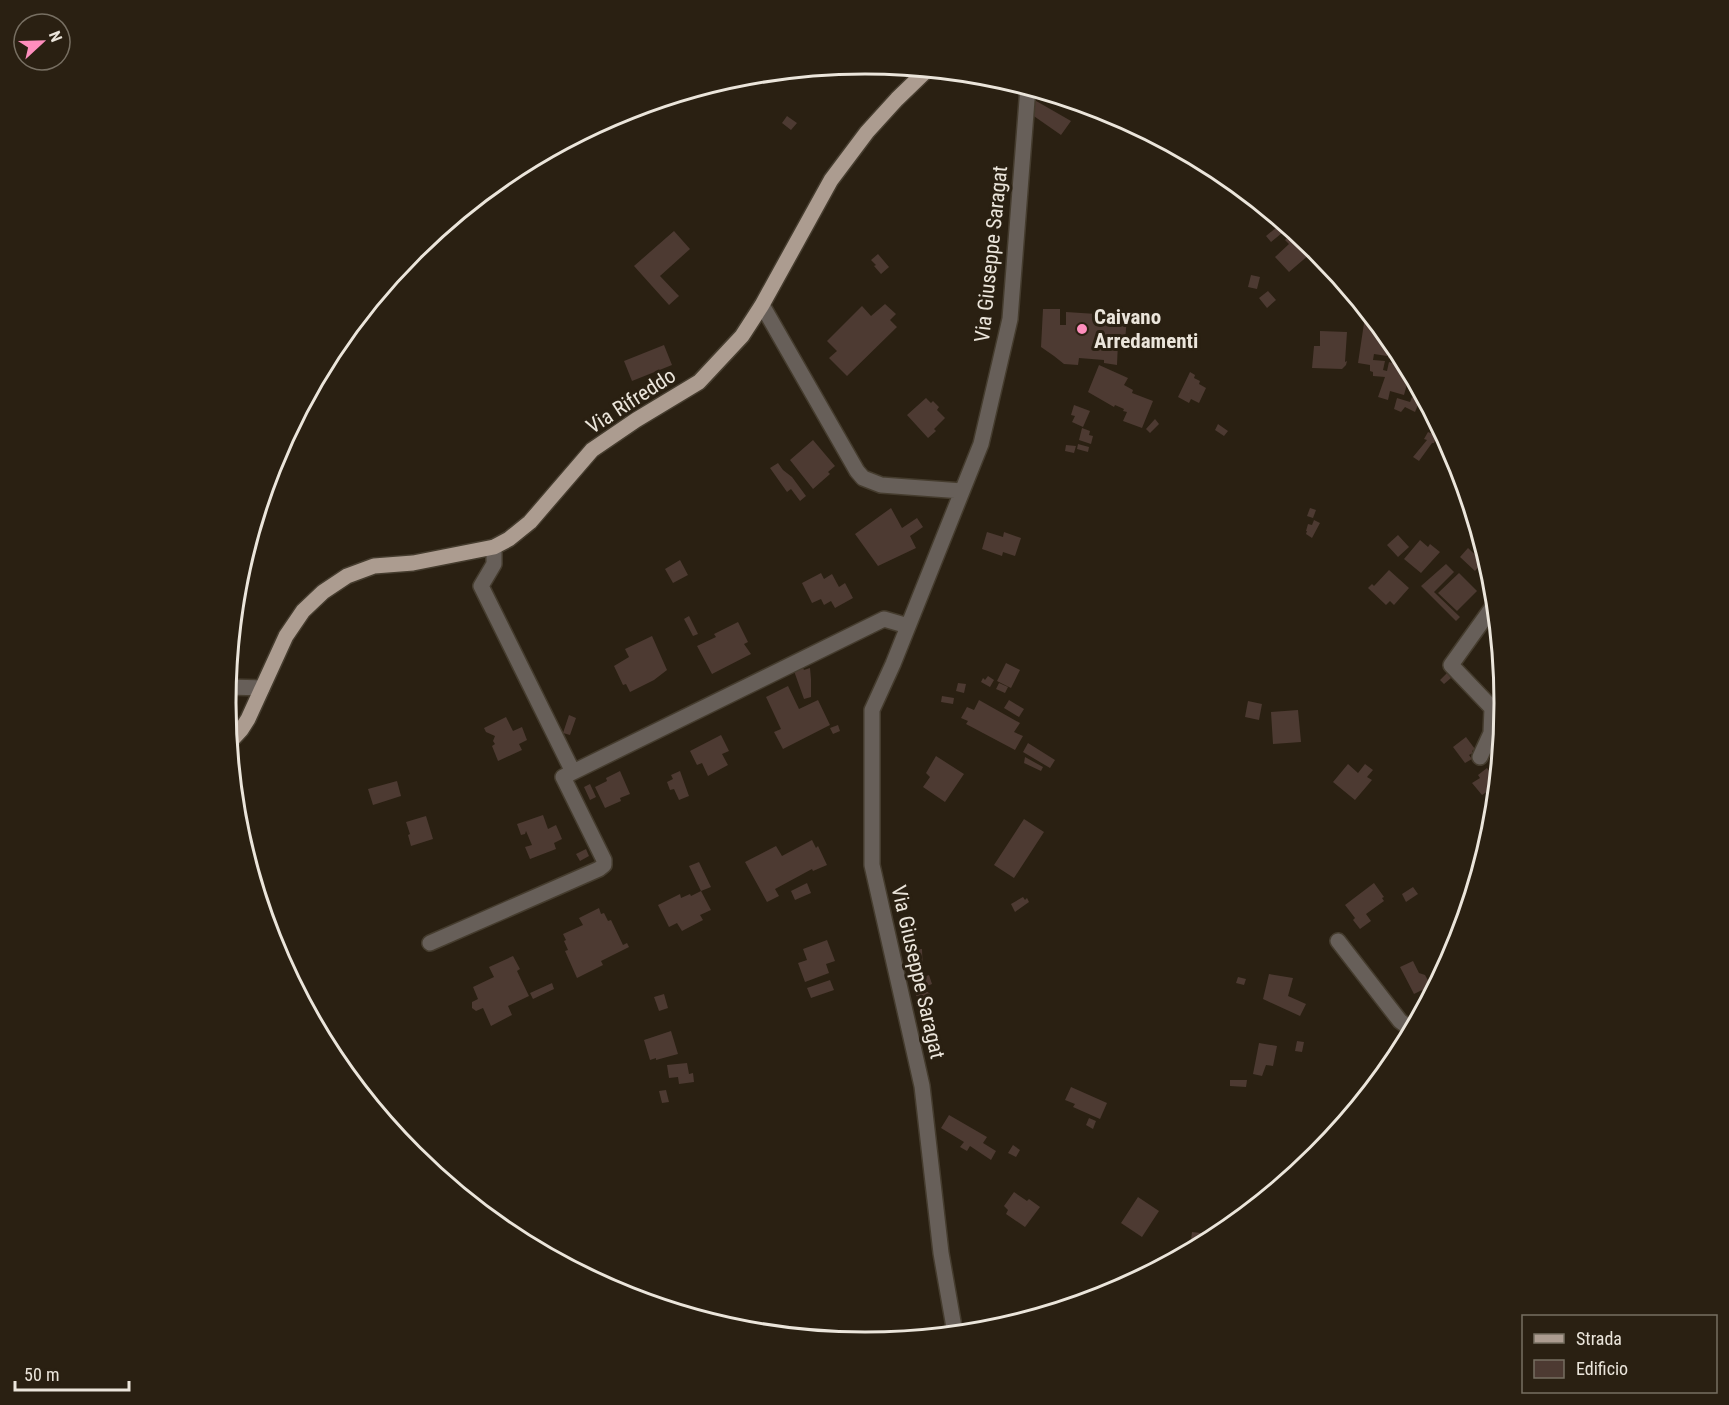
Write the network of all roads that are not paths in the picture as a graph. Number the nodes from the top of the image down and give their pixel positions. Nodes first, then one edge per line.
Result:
1 (920, 76) edge
2 (1027, 95) edge
3 (762, 305) junction
4 (962, 491) junction
5 (494, 547) junction
6 (1487, 615) edge
7 (908, 626) junction
8 (236, 687) edge
9 (262, 688) junction
10 (237, 733) edge
11 (1480, 757) dead end
12 (568, 774) junction
13 (1338, 941) dead end
14 (430, 943) dead end
15 (1404, 1024) edge
16 (954, 1325) edge

1 - 3 main road, Via Rifreddo
2 - 4 street, Via Giuseppe Saragat
3 - 4 street
3 - 5 main road, Via Rifreddo
4 - 7 street, Via Giuseppe Saragat
5 - 9 main road, Via Rifreddo
5 - 12 street
6 - 11 street
7 - 12 street
7 - 16 street, Via Giuseppe Saragat
8 - 9 street
9 - 10 main road, Via Rifreddo
12 - 14 street
13 - 15 street

